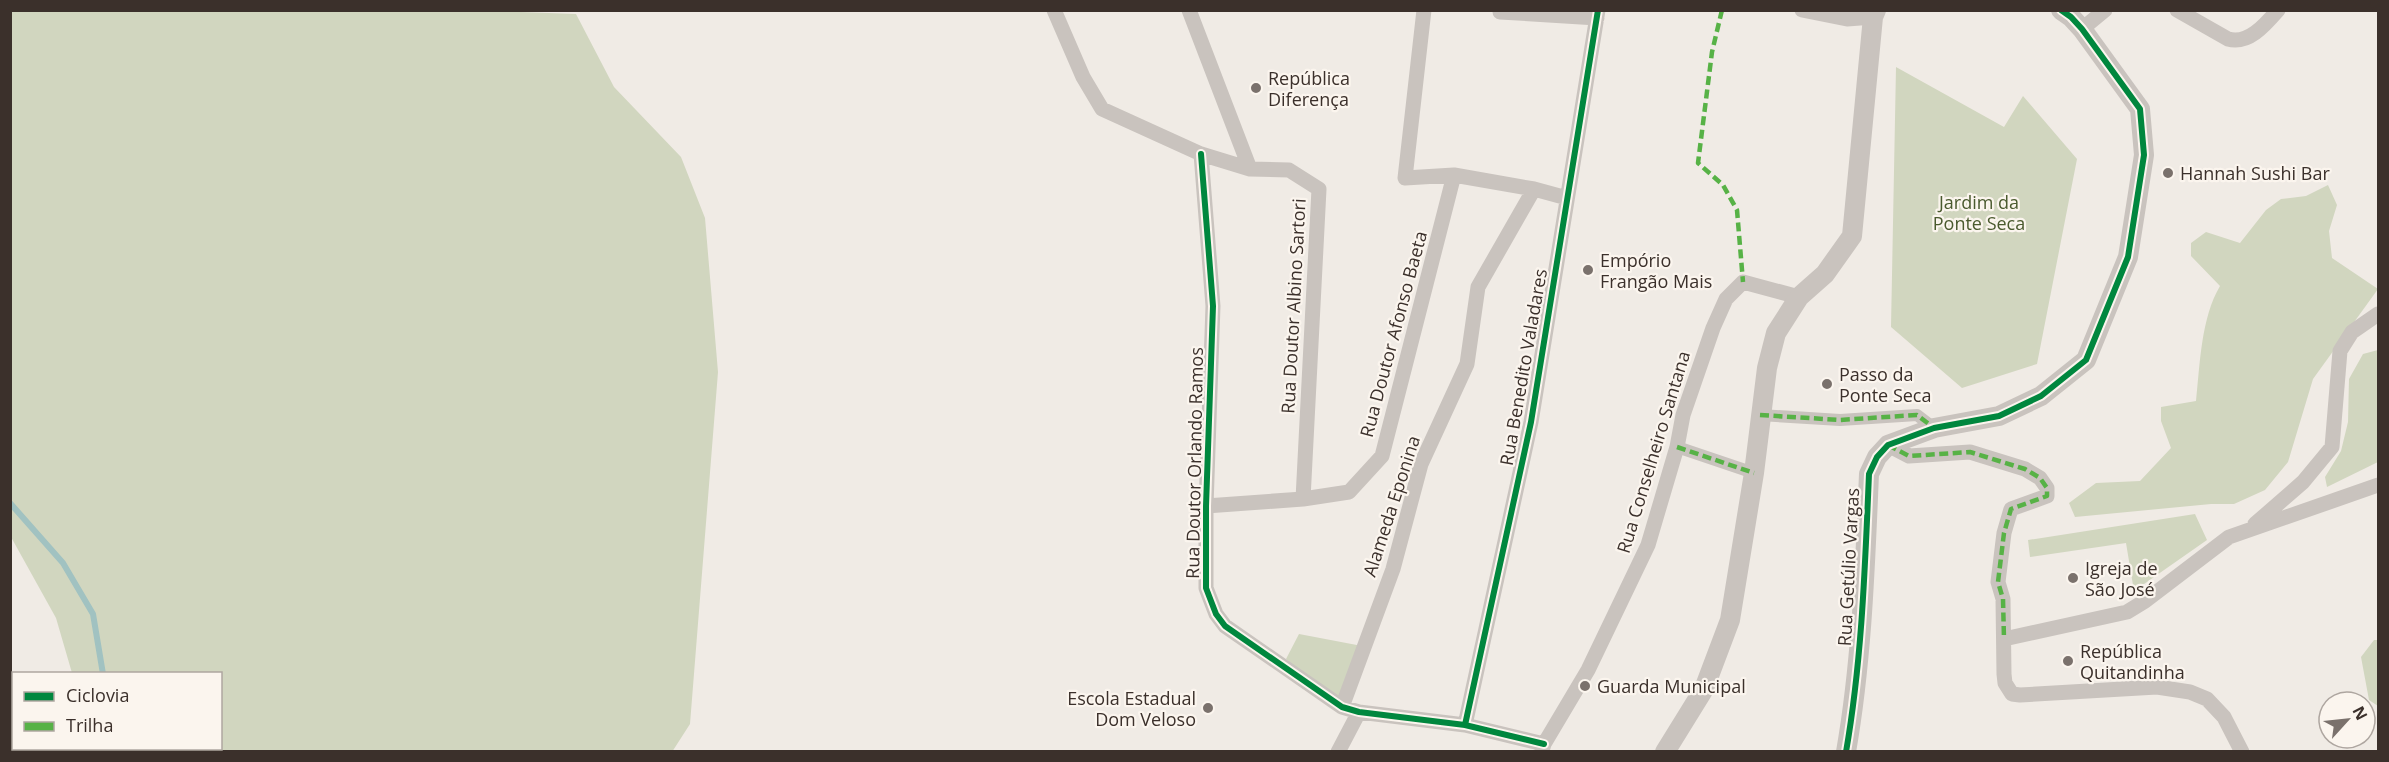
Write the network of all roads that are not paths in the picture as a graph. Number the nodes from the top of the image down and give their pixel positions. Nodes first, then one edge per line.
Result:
1 (1053, 10) edge
2 (1189, 10) edge
3 (1424, 10) edge
4 (1802, 10) edge
5 (2176, 10) edge
6 (2278, 10) edge
7 (2102, 11) edge
8 (1500, 12) edge
9 (1598, 14) edge
10 (1875, 14) edge
11 (2072, 17) edge
12 (1202, 154) junction
13 (1250, 169) junction
14 (1454, 175) junction
15 (1534, 189) junction
16 (1567, 198) junction
17 (1799, 297) junction
18 (2379, 314) edge
19 (1760, 416) junction
20 (1934, 428) junction
21 (1888, 445) junction
22 (1677, 447) junction
23 (1754, 473) junction
24 (2379, 486) edge
25 (1303, 499) junction
26 (1206, 506) junction
27 (2249, 529) junction
28 (2004, 639) junction
29 (1342, 707) junction
30 (1359, 712) junction
31 (1466, 725) junction
32 (1543, 748) edge
33 (1338, 752) edge
34 (1665, 752) edge
35 (1846, 752) edge
36 (2242, 752) edge

1 - 12 street
2 - 13 street
3 - 14 street
4 - 10 street
5 - 6 street
7 - 11 street
8 - 9 street
9 - 16 street, Rua Benedito Valadares
10 - 17 street
11 - 20 street
12 - 13 street, Rua Doutor Albino Sartori
12 - 26 street, Rua Doutor Orlando Ramos
13 - 25 street, Rua Doutor Albino Sartori
14 - 15 street
14 - 25 street, Rua Doutor Afonso Baeta
15 - 16 street
15 - 29 street, Alameda Eponina
16 - 31 street, Rua Benedito Valadares
17 - 19 street
17 - 22 street, Rua Conselheiro Santana
18 - 27 street
19 - 20 street
19 - 23 street
20 - 21 street
21 - 28 street
21 - 35 street, Rua Getúlio Vargas
22 - 23 street
22 - 32 street, Rua Conselheiro Santana
23 - 34 street
24 - 27 street
25 - 26 street, Rua Doutor Afonso Baeta
26 - 29 street, Rua Doutor Orlando Ramos
27 - 28 street
28 - 36 street
29 - 30 street, Rua Doutor Orlando Ramos
30 - 31 street, Rua Doutor Orlando Ramos
30 - 33 street
31 - 32 street, Rua Doutor Orlando Ramos

